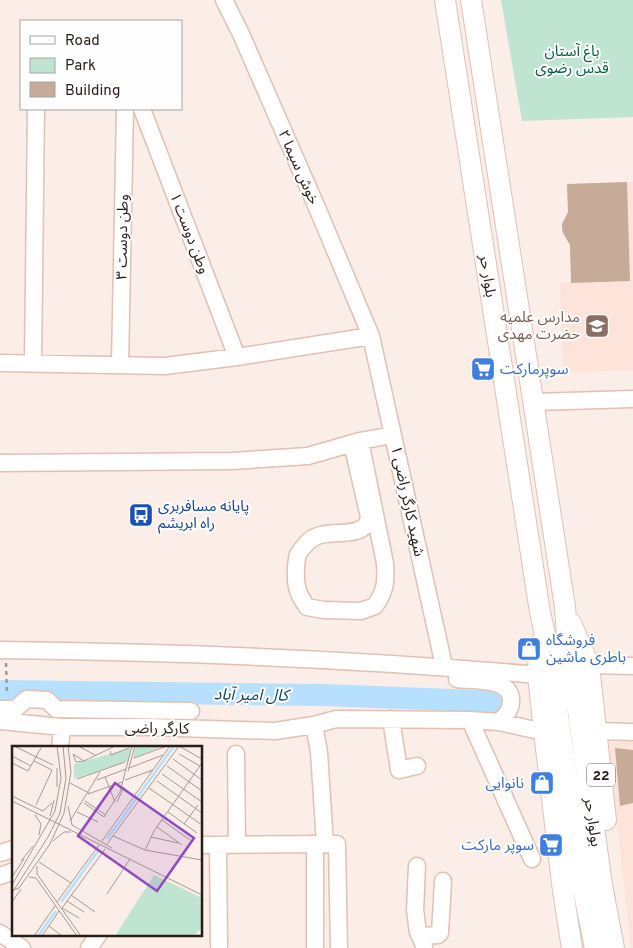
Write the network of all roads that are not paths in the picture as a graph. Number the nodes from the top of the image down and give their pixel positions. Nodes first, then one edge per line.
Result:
1 (224, 0) edge
2 (445, 0) edge
3 (471, 0) edge
4 (36, 110) edge
5 (124, 110) edge
6 (142, 110) edge
7 (371, 336) junction
8 (237, 358) junction
9 (0, 363) edge
10 (34, 363) junction
11 (120, 365) junction
12 (633, 399) edge
13 (533, 402) junction
14 (393, 435) junction
15 (356, 442) junction
16 (0, 463) edge
17 (565, 607) junction
18 (540, 612) junction
19 (3, 656) edge
20 (356, 662) junction
21 (589, 665) junction
22 (444, 666) junction
23 (633, 666) edge
24 (538, 675) junction
25 (3, 705) edge
26 (191, 712) dead end
27 (391, 719) junction
28 (470, 720) junction
29 (0, 721) edge
30 (499, 722) junction
31 (314, 725) junction
32 (62, 727) junction
33 (596, 731) junction
34 (544, 732) junction
35 (633, 732) edge
36 (60, 746) edge
37 (236, 754) dead end
38 (418, 766) dead end
39 (326, 844) junction
40 (202, 845) edge
41 (218, 845) junction
42 (237, 845) junction
43 (532, 859) dead end
44 (417, 866) dead end
45 (12, 872) edge
46 (0, 876) edge
47 (443, 881) dead end
48 (0, 933) edge
49 (97, 936) edge
50 (422, 942) edge
51 (219, 945) dead end
52 (22, 948) edge
53 (89, 948) edge
54 (315, 948) edge
55 (339, 948) edge
56 (572, 948) edge
57 (595, 948) edge
58 (614, 948) edge
59 (625, 948) edge

1 - 7 street, خوش سیما ۲
2 - 18 main road, بلوار حر
3 - 13 main road, بلوار حر / 22
4 - 10 street
5 - 11 street, وطن دوست ۳
6 - 8 street, وطن دوست ۱
7 - 8 street
7 - 14 street, شهید کارگر راضی ۱
8 - 11 street
9 - 10 street
10 - 11 street
12 - 13 street
13 - 17 main road, بلوار حر / 22
14 - 15 street
14 - 22 street, شهید کارگر راضی ۱
15 - 15 street
15 - 16 street
17 - 21 main road, 22
17 - 58 main road, بولوار حر
18 - 24 main road
18 - 57 main road, بولوار حر
19 - 20 street
20 - 22 street
20 - 30 street
21 - 23 street
21 - 33 main road, 22
22 - 24 street
24 - 34 main road
25 - 26 street
27 - 28 street, کارگر راضی
27 - 31 street, کارگر راضی
27 - 38 street
28 - 30 street, کارگر راضی
28 - 43 street
29 - 32 street, کارگر راضی
30 - 34 street, کارگر راضی
31 - 32 street, کارگر راضی
31 - 39 street
32 - 36 street
33 - 35 street
33 - 59 main road, 22
34 - 56 main road
37 - 42 street
39 - 42 street
39 - 54 street
39 - 55 street
40 - 41 street
41 - 42 street
41 - 51 street
44 - 50 street
45 - 46 street
47 - 50 street
48 - 52 street
49 - 53 street

